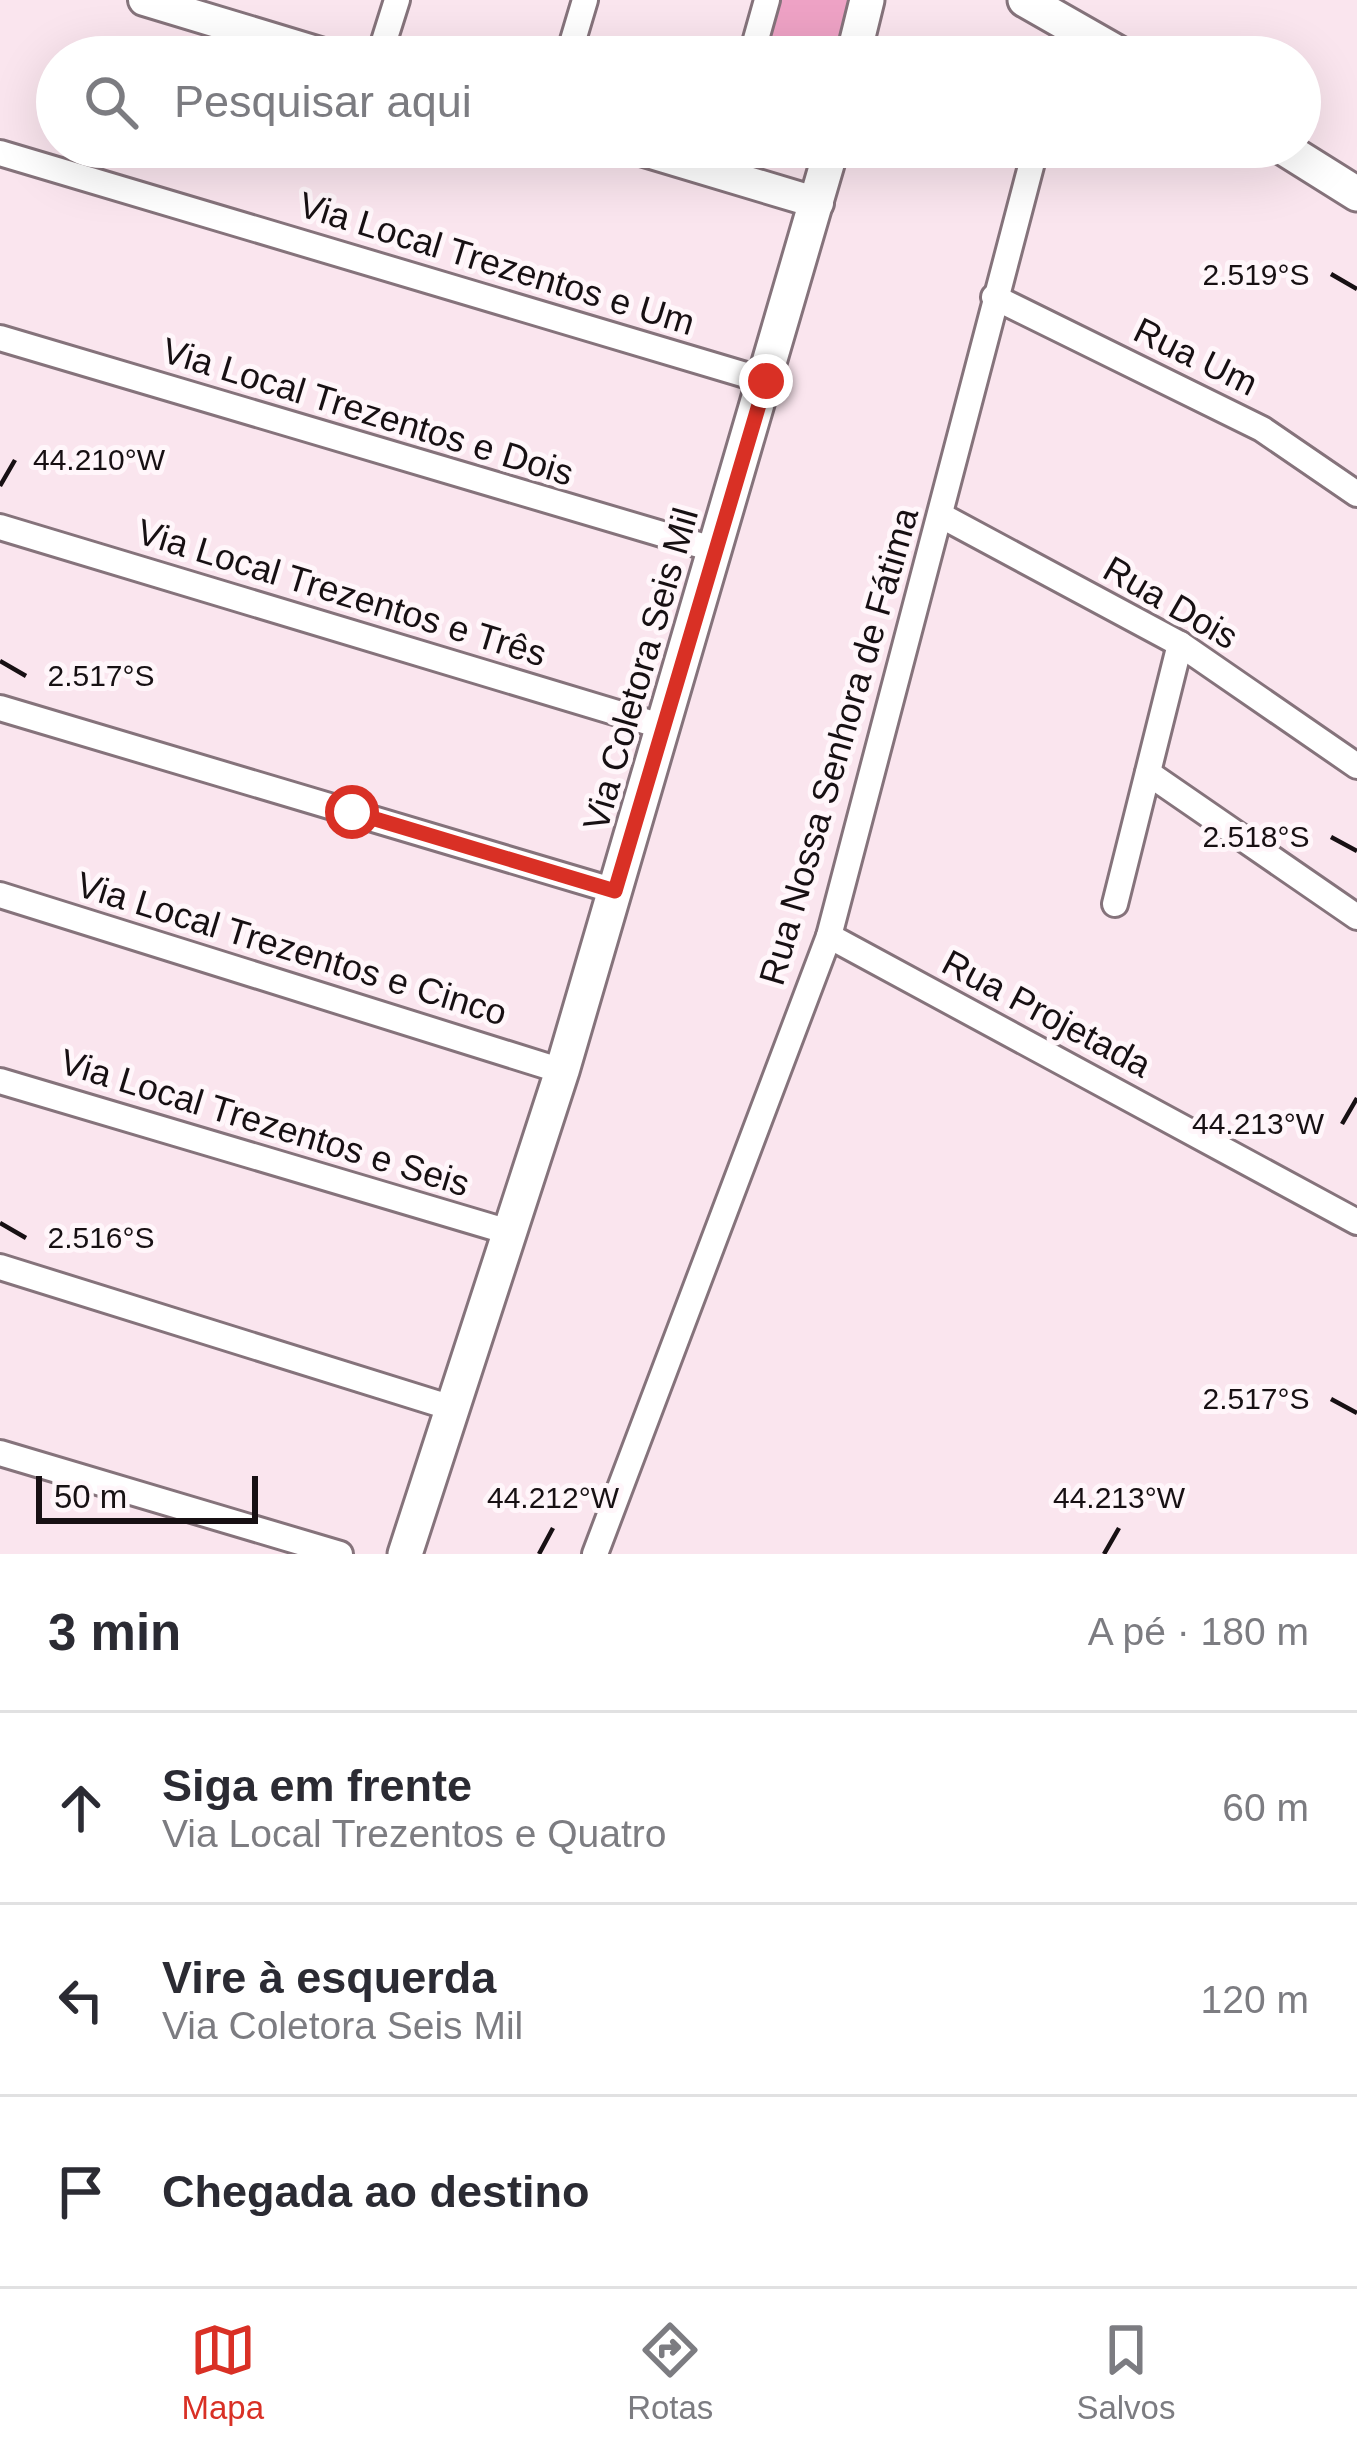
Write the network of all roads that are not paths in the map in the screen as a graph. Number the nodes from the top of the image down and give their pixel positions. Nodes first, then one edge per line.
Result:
1 (144, 0) edge
2 (397, 0) edge
3 (585, 0) edge
4 (767, 0) edge
5 (867, 0) edge
6 (1025, 0) edge
7 (210, 10) edge
8 (278, 36) edge
9 (386, 36) edge
10 (574, 36) edge
11 (757, 36) edge
12 (859, 36) edge
13 (1063, 36) edge
14 (0, 153) edge
15 (36, 164) edge
16 (50, 168) edge
17 (741, 168) edge
18 (827, 168) edge
19 (1030, 168) edge
20 (1316, 168) edge
21 (1357, 194) edge
22 (818, 203) junction
23 (994, 297) junction
24 (0, 338) edge
25 (766, 381) junction
26 (1357, 494) edge
27 (940, 515) junction
28 (0, 527) edge
29 (716, 550) junction
30 (1180, 644) junction
31 (0, 707) edge
32 (664, 727) junction
33 (1357, 766) edge
34 (1148, 773) junction
35 (615, 891) junction
36 (0, 895) edge
37 (1115, 904) dead end
38 (1357, 917) edge
39 (829, 936) junction
40 (562, 1071) junction
41 (0, 1082) edge
42 (1357, 1222) edge
43 (509, 1232) junction
44 (0, 1267) edge
45 (452, 1408) junction
46 (0, 1453) edge
47 (340, 1554) edge
48 (405, 1554) edge
49 (596, 1554) edge

1 - 7 street
2 - 9 street
3 - 10 street
4 - 11 street
5 - 12 main road
6 - 13 main road
7 - 8 street
14 - 15 street, Via Local Trezentos e Um
16 - 25 street, Via Local Trezentos e Um
17 - 22 street
18 - 22 main road, Via Coletora Seis Mil
19 - 23 street, Rua Nossa Senhora de Fátima
20 - 21 main road
22 - 25 main road, Via Coletora Seis Mil
23 - 26 street, Rua Um
23 - 27 street, Rua Nossa Senhora de Fátima
24 - 29 street, Via Local Trezentos e Dois
25 - 29 main road, Via Coletora Seis Mil
27 - 30 street, Rua Dois
27 - 39 street, Rua Nossa Senhora de Fátima
28 - 32 street, Via Local Trezentos e Três
29 - 32 main road, Via Coletora Seis Mil
30 - 33 street, Rua Dois
30 - 34 street
31 - 35 street
32 - 35 main road, Via Coletora Seis Mil
34 - 37 street
34 - 38 street
35 - 40 main road, Via Coletora Seis Mil
36 - 40 street, Via Local Trezentos e Cinco
39 - 42 street, Rua Projetada
39 - 49 street, Rua Nossa Senhora de Fátima
40 - 43 main road, Via Coletora Seis Mil
41 - 43 street, Via Local Trezentos e Seis
43 - 45 main road, Via Coletora Seis Mil
44 - 45 street
45 - 48 main road, Via Coletora Seis Mil
46 - 47 street

